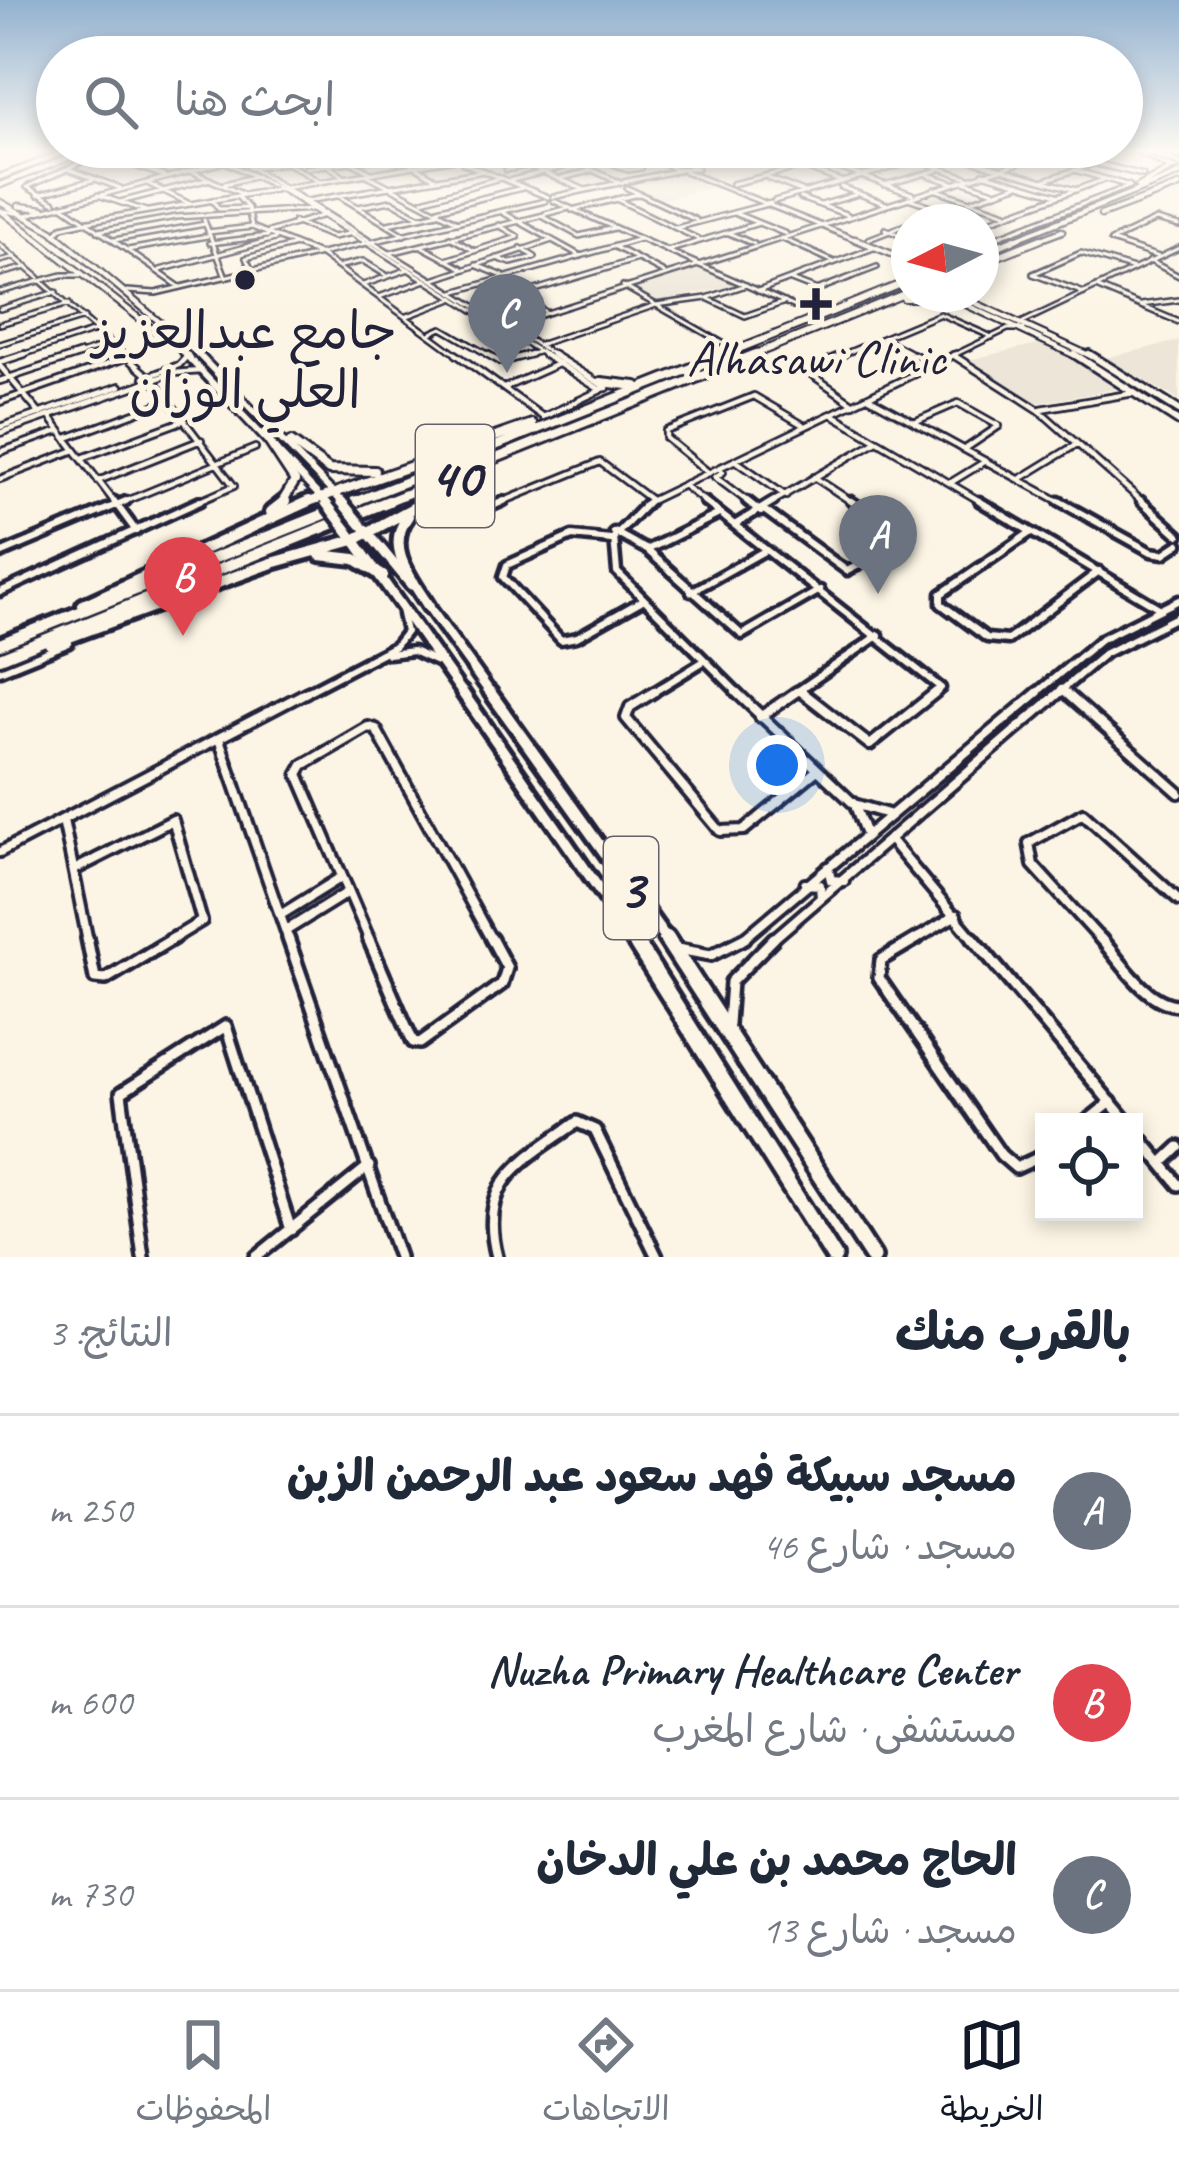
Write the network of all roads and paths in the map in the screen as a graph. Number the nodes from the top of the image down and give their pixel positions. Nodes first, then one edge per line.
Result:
1 (15, 211) edge
2 (15, 211) edge
3 (34, 211) edge
4 (38, 211) edge
5 (44, 211) edge
6 (72, 211) edge
7 (148, 211) edge
8 (170, 211) edge
9 (242, 211) edge
10 (247, 211) junction
11 (254, 211) edge
12 (317, 211) edge
13 (322, 211) edge
14 (364, 211) edge
15 (409, 211) edge
16 (440, 211) joint
17 (507, 211) edge
18 (562, 211) edge
19 (575, 211) edge
20 (641, 211) edge
21 (649, 211) edge
22 (676, 211) edge
23 (737, 211) edge
24 (794, 211) edge
25 (798, 211) edge
26 (836, 211) edge
27 (862, 211) edge
28 (865, 211) edge
29 (1000, 211) edge
30 (1019, 211) edge
31 (1066, 211) edge
32 (1101, 211) edge
33 (1102, 211) edge
34 (1102, 211) edge
35 (502, 212) junction
36 (644, 212) junction
37 (733, 212) junction
38 (25, 214) junction
39 (544, 214) junction
40 (1010, 214) junction
41 (174, 215) junction
42 (324, 215) junction
43 (848, 215) junction
44 (1095, 215) junction
45 (203, 216) junction
46 (420, 217) junction
47 (999, 217) edge
48 (518, 220) junction
49 (35, 221) junction
50 (699, 221) junction
51 (88, 222) junction
52 (294, 222) junction
53 (458, 222) junction
54 (759, 223) junction
55 (825, 223) junction
56 (205, 224) junction
57 (388, 224) junction
58 (499, 225) junction
59 (1179, 226) edge
60 (252, 227) junction
61 (891, 227) edge
62 (614, 228) junction
63 (676, 228) junction
64 (885, 229) junction
65 (98, 231) junction
66 (728, 232) junction
67 (891, 232) edge
68 (353, 233) junction
69 (207, 234) junction
70 (55, 235) junction
71 (272, 235) junction
72 (404, 235) junction
73 (784, 236) junction
74 (999, 236) edge
75 (450, 237) junction
76 (552, 239) junction
77 (640, 239) junction
78 (869, 239) junction
79 (113, 240) junction
80 (702, 240) junction
81 (210, 243) junction
82 (372, 243) junction
83 (754, 244) junction
84 (296, 245) junction
85 (421, 245) junction
86 (999, 246) edge
87 (615, 247) junction
88 (876, 247) junction
89 (1, 248) edge
90 (245, 248) junction
91 (521, 248) junction
92 (891, 249) edge
93 (127, 250) junction
94 (473, 250) junction
95 (667, 251) junction
96 (1179, 251) edge
97 (891, 252) edge
98 (390, 253) junction
99 (321, 255) junction
100 (253, 256) junction
101 (494, 256) junction
102 (581, 256) junction
103 (999, 256) edge
104 (15, 257) junction
105 (214, 257) junction
106 (1159, 257) junction
107 (854, 258) junction
108 (638, 259) junction
109 (446, 260) junction
110 (0, 261) edge
111 (1150, 261) junction
112 (68, 262) junction
113 (474, 263) junction
114 (837, 263) junction
115 (698, 264) junction
116 (27, 267) junction
117 (338, 267) junction
118 (462, 268) junction
119 (409, 269) junction
120 (1134, 269) junction
121 (157, 270) junction
122 (252, 271) junction
123 (664, 273) junction
124 (0, 274) edge
125 (54, 275) junction
126 (86, 275) junction
127 (386, 275) junction
128 (1179, 276) edge
129 (226, 278) junction
130 (40, 279) junction
131 (503, 279) junction
132 (430, 280) junction
133 (790, 280) junction
134 (362, 285) junction
135 (746, 285) junction
136 (180, 287) junction
137 (624, 287) junction
138 (891, 287) edge
139 (1096, 287) junction
140 (2, 290) edge
141 (127, 291) junction
142 (758, 291) junction
143 (56, 292) junction
144 (156, 293) junction
145 (1084, 293) junction
146 (521, 294) junction
147 (455, 295) junction
148 (378, 297) junction
149 (707, 298) junction
150 (891, 299) edge
151 (1179, 300) edge
152 (785, 302) junction
153 (891, 303) edge
154 (69, 304) junction
155 (656, 305) junction
156 (1140, 305) junction
157 (143, 306) junction
158 (0, 309) edge
159 (544, 311) junction
160 (983, 312) edge
161 (992, 312) edge
162 (809, 313) dead end
163 (850, 316) junction
164 (84, 317) junction
165 (405, 317) junction
166 (1179, 322) edge
167 (0, 324) edge
168 (503, 325) junction
169 (1006, 325) junction
170 (1024, 326) junction
171 (98, 330) junction
172 (429, 333) junction
173 (992, 337) junction
174 (883, 338) junction
175 (113, 343) junction
176 (0, 344) edge
177 (726, 345) dead end
178 (539, 348) junction
179 (953, 355) junction
180 (188, 356) junction
181 (128, 357) junction
182 (1099, 359) junction
183 (1087, 361) junction
184 (560, 362) junction
185 (0, 364) edge
186 (935, 365) junction
187 (172, 370) junction
188 (204, 372) junction
189 (668, 376) junction
190 (9, 378) junction
191 (151, 378) junction
192 (0, 381) edge
193 (1138, 382) junction
194 (1124, 383) junction
195 (601, 386) junction
196 (504, 388) junction
197 (1138, 392) junction
198 (24, 394) junction
199 (101, 395) junction
200 (868, 397) junction
201 (612, 399) junction
202 (170, 400) junction
203 (0, 402) edge
204 (854, 404) junction
205 (1179, 407) edge
206 (1039, 410) junction
207 (40, 414) junction
208 (832, 414) junction
209 (49, 416) junction
210 (185, 420) junction
211 (914, 422) junction
212 (1179, 422) edge
213 (584, 425) junction
214 (806, 427) junction
215 (61, 430) junction
216 (0, 431) edge
217 (264, 434) junction
218 (67, 438) junction
219 (201, 439) junction
220 (877, 441) junction
221 (291, 442) junction
222 (1077, 444) junction
223 (255, 448) dead end
224 (965, 449) junction
225 (76, 450) junction
226 (0, 452) edge
227 (442, 454) junction
228 (82, 458) junction
229 (735, 460) junction
230 (219, 461) junction
231 (986, 461) junction
232 (719, 468) junction
233 (710, 473) junction
234 (814, 477) junction
235 (0, 479) edge
236 (1020, 479) junction
237 (98, 481) junction
238 (950, 483) junction
239 (683, 485) junction
240 (450, 488) junction
241 (786, 496) junction
242 (329, 497) junction
243 (651, 500) junction
244 (116, 504) junction
245 (486, 509) dead end
246 (763, 511) junction
247 (720, 514) junction
248 (734, 525) junction
249 (136, 531) junction
250 (358, 532) junction
251 (1032, 532) junction
252 (1179, 535) edge
253 (232, 536) junction
254 (613, 536) junction
255 (1179, 544) edge
256 (767, 549) junction
257 (647, 550) junction
258 (0, 554) edge
259 (258, 568) junction
260 (1099, 571) junction
261 (383, 577) junction
262 (820, 590) junction
263 (0, 592) edge
264 (691, 592) junction
265 (395, 593) junction
266 (1179, 600) edge
267 (641, 601) junction
268 (429, 607) junction
269 (1159, 608) junction
270 (1179, 616) edge
271 (121, 621) junction
272 (1125, 625) junction
273 (1113, 632) junction
274 (879, 635) junction
275 (1140, 636) junction
276 (2, 643) edge
277 (1126, 643) junction
278 (0, 659) edge
279 (367, 662) junction
280 (704, 662) junction
281 (0, 671) edge
282 (1061, 689) junction
283 (799, 690) junction
284 (465, 692) junction
285 (760, 717) junction
286 (219, 740) junction
287 (966, 748) junction
288 (979, 760) junction
289 (947, 764) junction
290 (816, 771) junction
291 (959, 778) junction
292 (1179, 793) edge
293 (854, 805) junction
294 (888, 814) junction
295 (63, 820) junction
296 (865, 832) junction
297 (891, 841) junction
298 (1, 852) edge
299 (829, 863) junction
300 (76, 869) junction
301 (340, 878) junction
302 (844, 881) junction
303 (805, 884) junction
304 (347, 893) junction
305 (1179, 900) edge
306 (820, 902) junction
307 (282, 914) junction
308 (956, 915) junction
309 (287, 930) junction
310 (673, 948) junction
311 (1179, 1005) edge
312 (728, 1034) junction
313 (1111, 1102) junction
314 (1097, 1113) edge
315 (1120, 1113) edge
316 (1143, 1141) edge
317 (1179, 1147) edge
318 (1035, 1159) edge
319 (1162, 1163) junction
320 (369, 1166) junction
321 (1179, 1185) edge
322 (291, 1230) junction
323 (143, 1257) edge
324 (256, 1257) edge
325 (398, 1257) edge
326 (497, 1257) edge
327 (656, 1257) edge
328 (833, 1257) edge
329 (873, 1257) edge

1 - 38 main road, 3
2 - 38 main road
3 - 38 street
4 - 38 main road
5 - 49 main road
6 - 51 street
7 - 51 street
8 - 41 street
9 - 10 street
10 - 11 street
10 - 45 street
10 - 60 street
12 - 42 street
13 - 82 street
14 - 57 street
15 - 46 street
16 - 46 street
16 - 53 street
17 - 35 street
18 - 39 street
19 - 62 street
20 - 36 street
21 - 36 street
22 - 50 street
23 - 37 street
24 - 55 main road
25 - 55 main road
26 - 43 street
27 - 43 street
28 - 55 street
29 - 40 street
30 - 40 street
31 - 74 street
32 - 44 highway
33 - 44 highway
34 - 44 highway
35 - 48 street
35 - 53 street
36 - 63 street
37 - 50 street
37 - 54 street
38 - 49 main road, 3
38 - 112 main road, 3
39 - 48 street
39 - 62 street
40 - 47 street
41 - 45 street
41 - 65 street
42 - 52 street
42 - 68 street
43 - 55 street
44 - 86 highway
44 - 103 highway
45 - 56 street
46 - 57 street
48 - 58 street
48 - 76 street
49 - 70 main road, 3
50 - 63 street
51 - 65 street
51 - 70 street
52 - 68 street
52 - 71 street
53 - 72 street
54 - 66 street
54 - 73 street
55 - 73 street
55 - 78 main road
55 - 88 main road
56 - 69 street
56 - 79 street
57 - 72 street
58 - 75 street
58 - 94 street
59 - 106 street
60 - 69 street
60 - 71 street
61 - 64 street
62 - 77 street
63 - 80 street
64 - 67 street
64 - 78 street
65 - 79 street
66 - 80 street
66 - 83 street
68 - 82 street
69 - 81 street
69 - 93 street
70 - 141 main road, 3
71 - 81 street
71 - 84 street
71 - 90 street
72 - 82 street
73 - 83 street
73 - 114 street
73 - 115 street
75 - 85 street
75 - 94 street
76 - 91 street
76 - 102 street
77 - 87 street
77 - 95 street
78 - 92 main road
79 - 93 street
80 - 95 street
81 - 105 street
82 - 98 street
82 - 99 street
82 - 119 street
83 - 115 street
84 - 99 street
84 - 100 street
85 - 98 street
85 - 109 street
87 - 102 street
87 - 108 street
88 - 97 main road
88 - 107 street
89 - 104 street
90 - 100 street
90 - 105 street
91 - 101 street
91 - 101 street
93 - 121 street
94 - 109 street
95 - 115 street
96 - 106 street
98 - 132 street
99 - 117 street
99 - 122 street
100 - 122 street
101 - 113 street
102 - 131 street
104 - 110 street
104 - 116 street
105 - 121 street
105 - 129 street
106 - 111 street
107 - 114 street
107 - 133 street
108 - 123 street
108 - 146 street
109 - 118 street
111 - 120 street
111 - 128 street
112 - 125 street
112 - 126 main road, 3
113 - 118 street
113 - 131 street
114 - 133 street
115 - 123 street
115 - 135 street
115 - 137 street
116 - 124 street
116 - 130 street
117 - 127 street
117 - 134 street
118 - 132 street
119 - 127 street
119 - 132 street
120 - 139 street
120 - 145 street
121 - 136 street
122 - 129 street
123 - 137 street
125 - 126 street
125 - 130 street
126 - 180 main road, 3
127 - 134 street
129 - 136 street
130 - 140 street
130 - 143 street
131 - 146 street
131 - 147 street
132 - 147 street
132 - 148 street
133 - 142 street
134 - 148 street
135 - 142 street
135 - 149 street
136 - 144 street
137 - 155 street
137 - 159 street
137 - 168 street
138 - 189 highway, 40
139 - 145 street
139 - 156 street
141 - 144 street
141 - 157 main road, 3
142 - 152 street
143 - 154 street
143 - 158 street
144 - 157 street
145 - 170 street
146 - 159 street
147 - 165 street
147 - 168 street
148 - 165 street
149 - 152 street
149 - 155 street
150 - 163 highway, 40
151 - 156 street
152 - 162 street
153 - 163 highway
154 - 164 street
154 - 167 street
155 - 177 street
155 - 178 street
156 - 166 street
157 - 221 main road, 3
159 - 168 street
160 - 169 main road
161 - 170 main road
163 - 213 highway, 40
164 - 171 street
164 - 176 street
165 - 172 street
168 - 178 street
169 - 170 main road
169 - 173 street
170 - 182 main road
170 - 183 main road
171 - 175 street
171 - 185 street
172 - 178 street
172 - 196 street
173 - 174 street
173 - 179 street
174 - 186 street
174 - 204 street
175 - 181 street
175 - 190 street
178 - 184 street
178 - 195 street
179 - 186 street
179 - 206 street
180 - 187 street
180 - 188 main road, 3
181 - 191 street
181 - 198 street
182 - 183 main road
182 - 193 main road
183 - 194 main road
184 - 195 street
184 - 196 street
185 - 190 street
186 - 200 street
187 - 188 street
187 - 191 street
188 - 217 main road, 3
189 - 195 highway
189 - 201 highway, 40
190 - 192 street
190 - 198 street
191 - 199 street
191 - 202 street
193 - 194 main road
193 - 205 main road
194 - 197 main road
195 - 196 street
197 - 206 street
197 - 212 main road
198 - 203 street
198 - 207 street
199 - 207 street
199 - 209 street
200 - 204 street
200 - 211 street
201 - 227 highway
201 - 276 highway, 40
202 - 210 street
202 - 218 street
204 - 208 street
206 - 222 street
207 - 216 street
208 - 214 street
208 - 220 street
209 - 215 street
209 - 216 street
210 - 219 street
210 - 228 street
211 - 224 street
211 - 224 street
213 - 240 highway
213 - 278 highway, 40
214 - 229 street
214 - 233 street
215 - 218 street
215 - 226 street
217 - 242 main road, 3
217 - 253 highway
218 - 225 street
219 - 230 street
219 - 237 street
220 - 234 street
220 - 238 street
221 - 227 highway
221 - 242 main road, 3
222 - 236 street
222 - 252 street
223 - 230 street
224 - 231 street
225 - 228 street
225 - 235 street
227 - 242 highway
228 - 237 street
229 - 232 street
229 - 241 street
230 - 244 street
230 - 249 street
231 - 236 street
231 - 238 street
232 - 233 street
232 - 246 street
233 - 239 street
234 - 241 street
234 - 246 street
236 - 255 street
237 - 244 street
238 - 251 street
239 - 243 street
239 - 247 street
240 - 250 highway
240 - 268 highway
241 - 246 street
242 - 250 main road, 3, bridge
242 - 253 highway
243 - 245 street
243 - 254 street
244 - 249 street
244 - 258 street
246 - 248 street
247 - 248 street
247 - 257 street
248 - 256 street
249 - 263 street
250 - 259 highway
250 - 261 main road, 3
250 - 268 main road, 3
251 - 260 street
251 - 260 street
253 - 276 highway
254 - 257 street
254 - 267 street
254 - 267 street
256 - 262 street
256 - 264 street
257 - 264 street
259 - 261 highway
259 - 271 highway
260 - 269 street
261 - 265 main road, 3
262 - 264 street
262 - 274 street
265 - 279 street
265 - 284 main road, 3
266 - 269 street
267 - 280 street
268 - 310 main road, 3
269 - 272 street
270 - 275 street
271 - 278 highway
271 - 281 street
272 - 273 street
272 - 275 street
273 - 277 street
273 - 287 street
274 - 283 street
274 - 283 street
275 - 277 street
277 - 282 street
279 - 284 street
279 - 286 street
280 - 285 street
280 - 290 street
282 - 288 street
282 - 292 street
283 - 285 street
284 - 328 main road, 3
285 - 290 street
286 - 295 street
286 - 307 street
287 - 288 street
287 - 289 street
288 - 291 street
289 - 291 street
289 - 294 street
290 - 293 street
291 - 297 street
293 - 294 street
293 - 296 street
294 - 296 street
295 - 298 street
295 - 300 street
296 - 299 street
297 - 302 street
297 - 308 street
299 - 302 street
299 - 303 street
300 - 300 street
301 - 304 street
301 - 304 street
301 - 307 street
302 - 306 street
303 - 306 street
303 - 310 street
304 - 309 street
305 - 311 street
306 - 312 street
307 - 309 street
308 - 313 street
308 - 318 street
309 - 320 street
310 - 312 main road, 3
312 - 329 main road, 3
313 - 314 street
313 - 315 street
316 - 319 street
317 - 319 street
319 - 321 street
320 - 322 street
320 - 325 street
322 - 323 street
322 - 324 street
326 - 327 street

